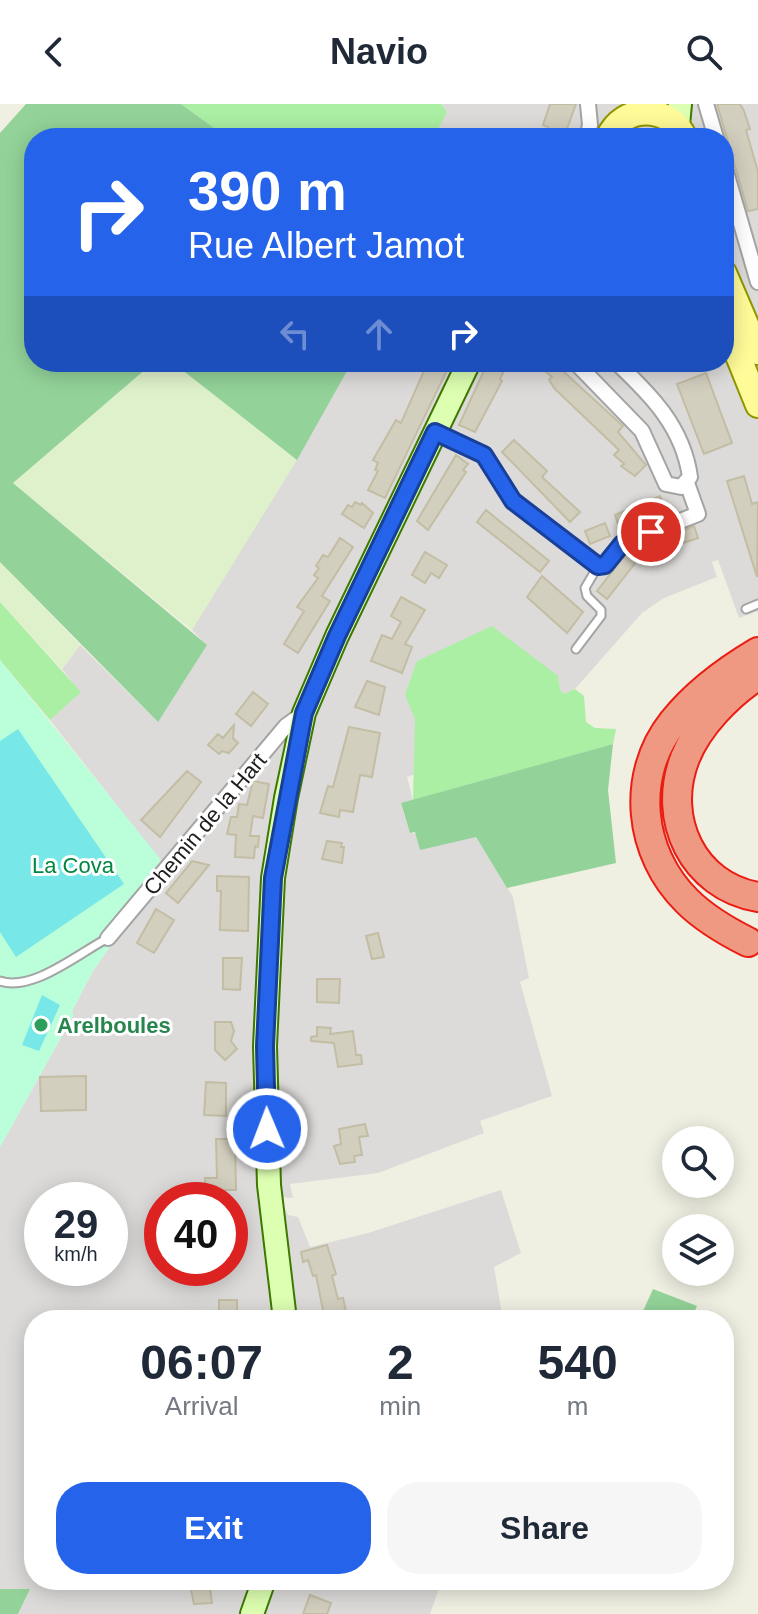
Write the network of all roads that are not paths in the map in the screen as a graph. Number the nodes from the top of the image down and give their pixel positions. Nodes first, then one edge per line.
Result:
1 (588, 104) edge
2 (604, 104) edge
3 (706, 104) edge
4 (643, 107) edge
5 (681, 122) edge
6 (589, 128) edge
7 (608, 128) edge
8 (614, 128) edge
9 (713, 128) edge
10 (734, 199) edge
11 (758, 282) edge
12 (734, 296) edge
13 (734, 346) edge
14 (758, 352) edge
15 (464, 372) edge
16 (585, 372) edge
17 (626, 372) edge
18 (758, 405) edge
19 (435, 432) junction
20 (687, 483) junction
21 (598, 566) junction
22 (758, 604) edge
23 (746, 609) dead end
24 (576, 649) dead end
25 (758, 652) edge
26 (758, 675) edge
27 (304, 713) junction
28 (758, 897) edge
29 (108, 938) joint
30 (755, 943) edge
31 (0, 981) edge
32 (284, 1310) edge
33 (260, 1590) edge
34 (252, 1614) edge

1 - 6 street
2 - 7 main road
3 - 9 street
4 - 5 main road
4 - 8 main road
10 - 11 street
12 - 14 main road
13 - 18 main road
15 - 19 street
16 - 20 street
17 - 20 street
19 - 21 street
19 - 27 street
20 - 21 street
21 - 24 lane
22 - 23 lane
25 - 30 highway
26 - 28 highway
27 - 29 street, Chemin de la Hart
27 - 32 street
29 - 31 lane
33 - 34 street

